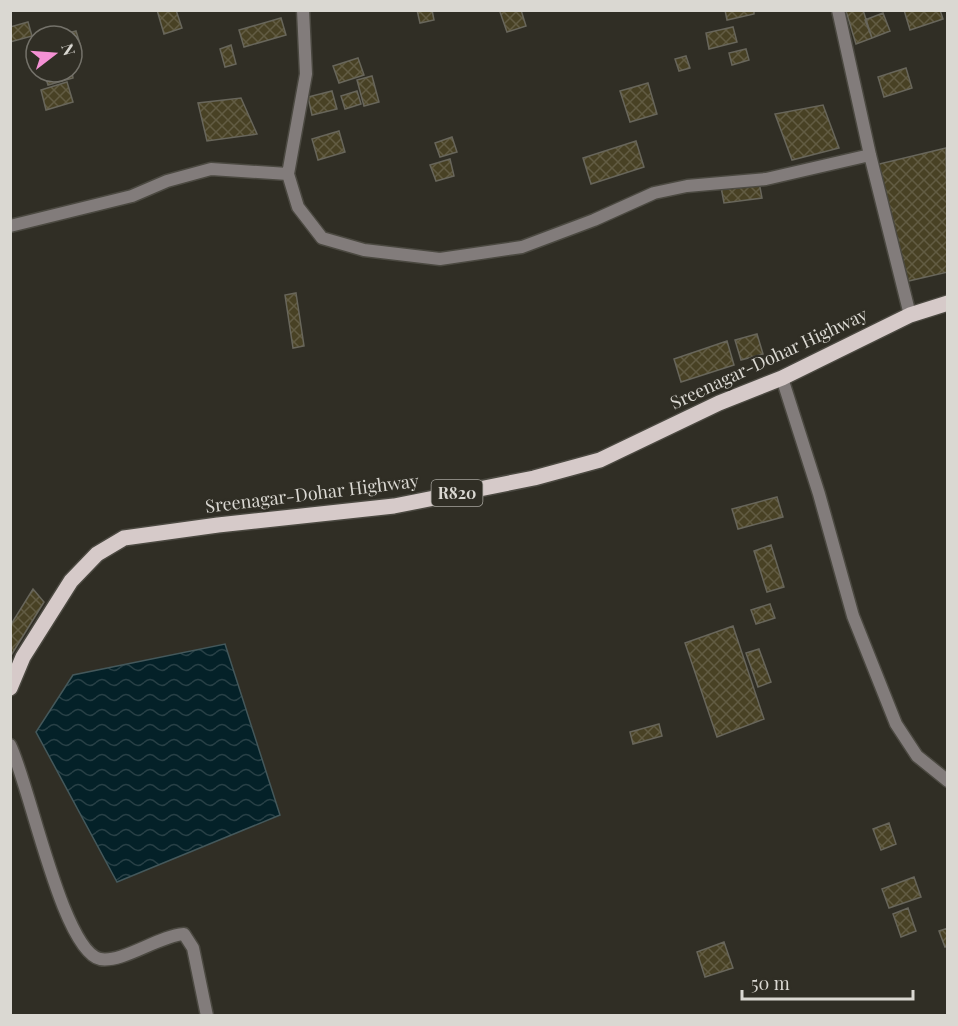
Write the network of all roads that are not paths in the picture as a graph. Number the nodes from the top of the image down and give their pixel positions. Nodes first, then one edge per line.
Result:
1 (303, 10) edge
2 (838, 10) edge
3 (870, 155) junction
4 (288, 174) junction
5 (10, 226) edge
6 (948, 303) edge
7 (910, 315) junction
8 (782, 378) junction
9 (10, 687) edge
10 (10, 745) edge
11 (948, 781) edge
12 (207, 1016) edge

1 - 4 street
2 - 3 street
3 - 4 street
3 - 7 street
4 - 5 street
6 - 7 main road, Sreenagar-Dohar Highway / R820
7 - 8 main road, Sreenagar-Dohar Highway / R820
8 - 9 main road, Sreenagar-Dohar Highway / R820
8 - 11 street
10 - 12 street

